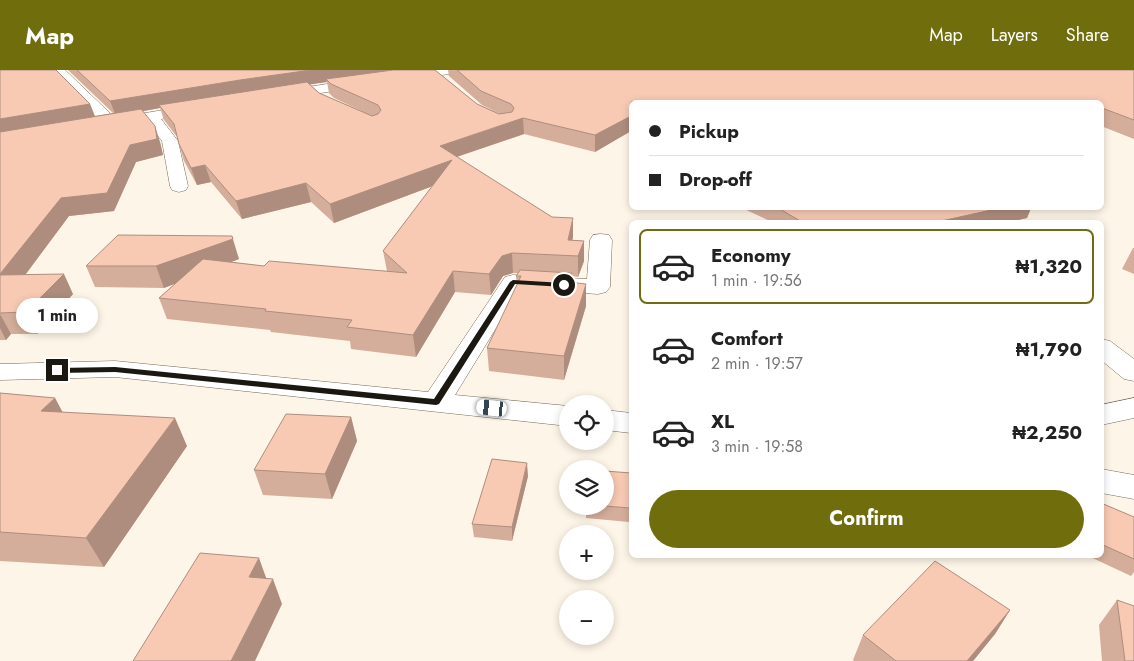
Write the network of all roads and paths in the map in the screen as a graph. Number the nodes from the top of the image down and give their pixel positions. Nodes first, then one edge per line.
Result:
1 (58, 70) edge
2 (448, 77) edge
3 (315, 90) junction
4 (262, 98) edge
5 (328, 103) edge
6 (216, 105) edge
7 (150, 116) junction
8 (111, 123) junction
9 (93, 126) edge
10 (179, 186) dead end
11 (601, 240) dead end
12 (1104, 349) edge
13 (0, 372) edge
14 (1134, 373) edge
15 (436, 402) junction
16 (1134, 408) edge
17 (1104, 414) edge
18 (559, 415) edge
19 (614, 421) edge
20 (629, 423) edge
21 (1104, 482) edge
22 (1134, 487) edge

1 - 8 street
2 - 3 street
3 - 4 street
3 - 5 street
6 - 7 street
7 - 8 street
7 - 10 street
8 - 9 street
11 - 15 street
12 - 14 street
13 - 15 street
15 - 18 street
16 - 17 street
19 - 20 street
21 - 22 street

